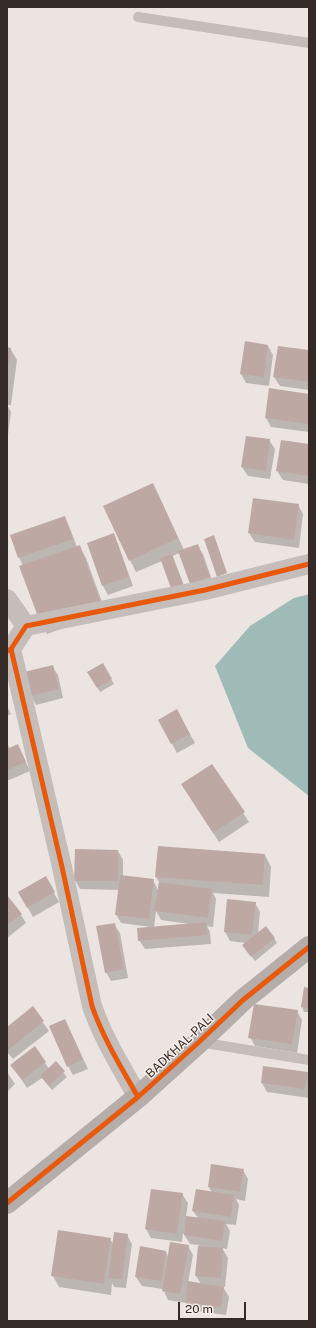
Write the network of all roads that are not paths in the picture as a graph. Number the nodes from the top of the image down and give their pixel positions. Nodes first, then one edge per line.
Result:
1 (138, 17) dead end
2 (309, 43) edge
3 (309, 564) edge
4 (7, 599) edge
5 (26, 626) junction
6 (9, 650) edge
7 (309, 947) edge
8 (199, 1042) junction
9 (309, 1060) edge
10 (138, 1097) junction
11 (7, 1203) edge

1 - 2 lane
3 - 5 street
4 - 5 street
5 - 6 street
6 - 10 street
7 - 8 street, BADKHAL-PALI
8 - 9 lane
8 - 10 street, BADKHAL-PALI
10 - 11 street, BADKHAL-PALI

